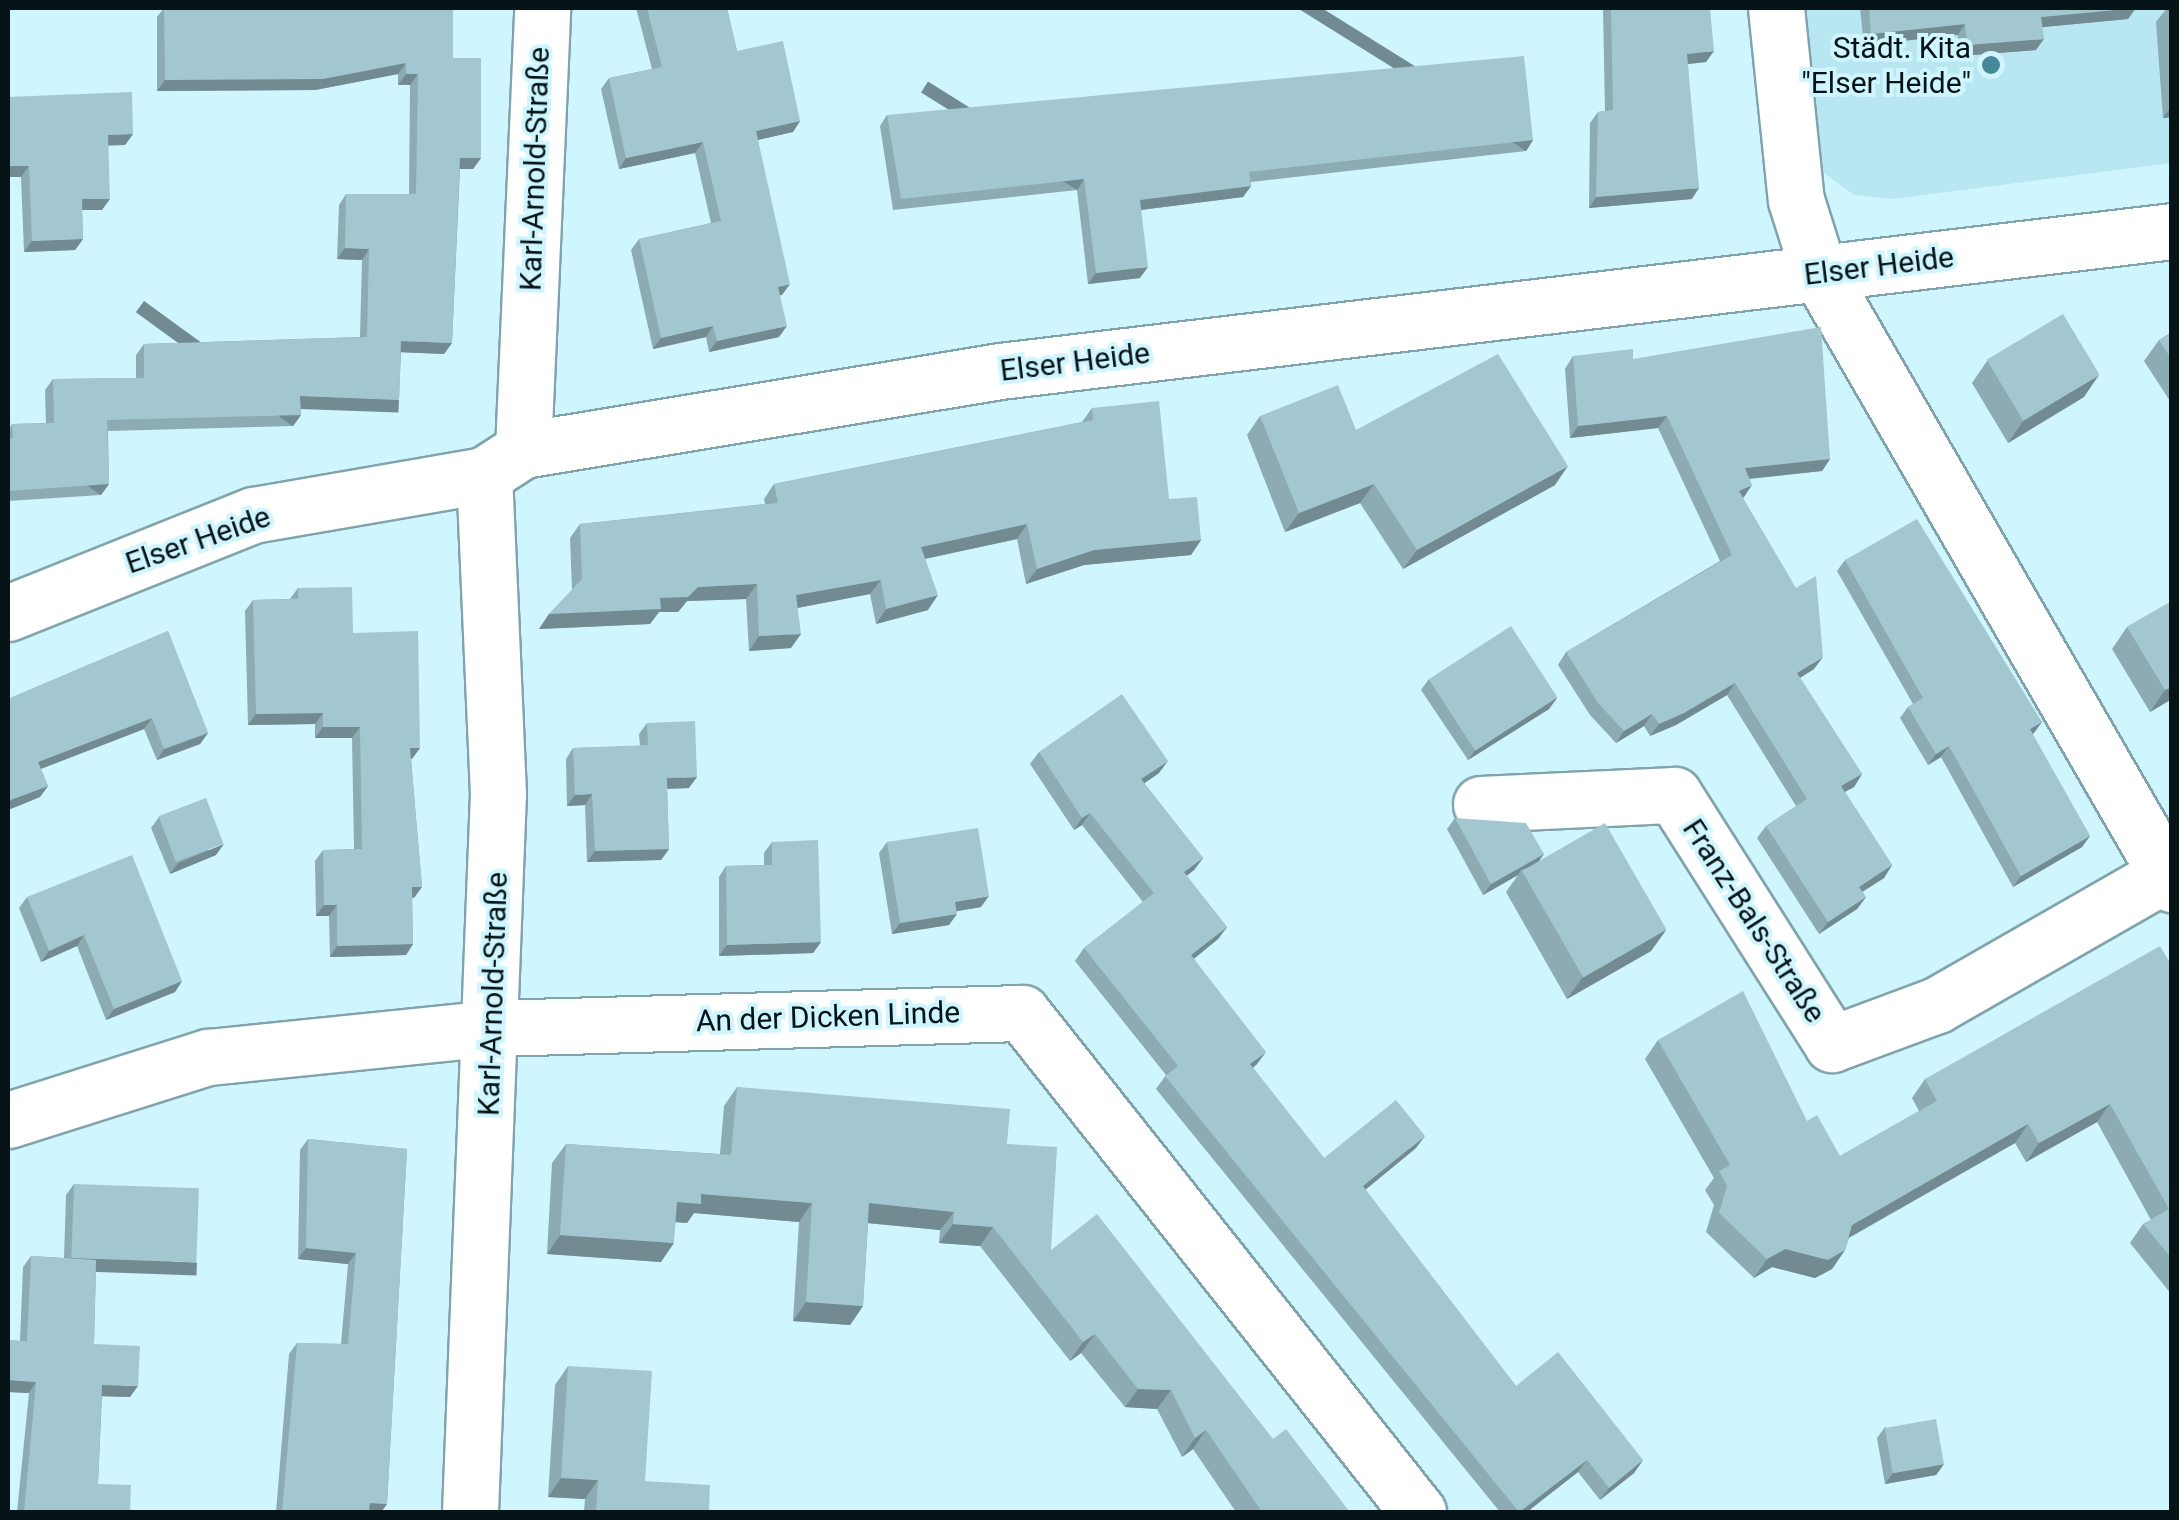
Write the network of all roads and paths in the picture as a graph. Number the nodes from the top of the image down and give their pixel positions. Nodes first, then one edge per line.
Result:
1 (542, 8) edge
2 (1776, 8) edge
3 (2172, 231) edge
4 (1819, 273) junction
5 (503, 462) junction
6 (8, 613) edge
7 (1481, 804) dead end
8 (2169, 879) edge
9 (494, 1028) junction
10 (8, 1120) edge
11 (470, 1512) edge
12 (1418, 1512) edge

1 - 5 street, Karl-Arnold-Straße
2 - 4 street, Franz-Bals-Straße
3 - 4 street, Elser Heide
4 - 5 street, Elser Heide
4 - 8 street, Franz-Bals-Straße
5 - 6 street, Elser Heide
5 - 9 street, Karl-Arnold-Straße
7 - 8 street, Franz-Bals-Straße
9 - 10 street, An der Dicken Linde
9 - 11 street, Karl-Arnold-Straße
9 - 12 street, An der Dicken Linde

